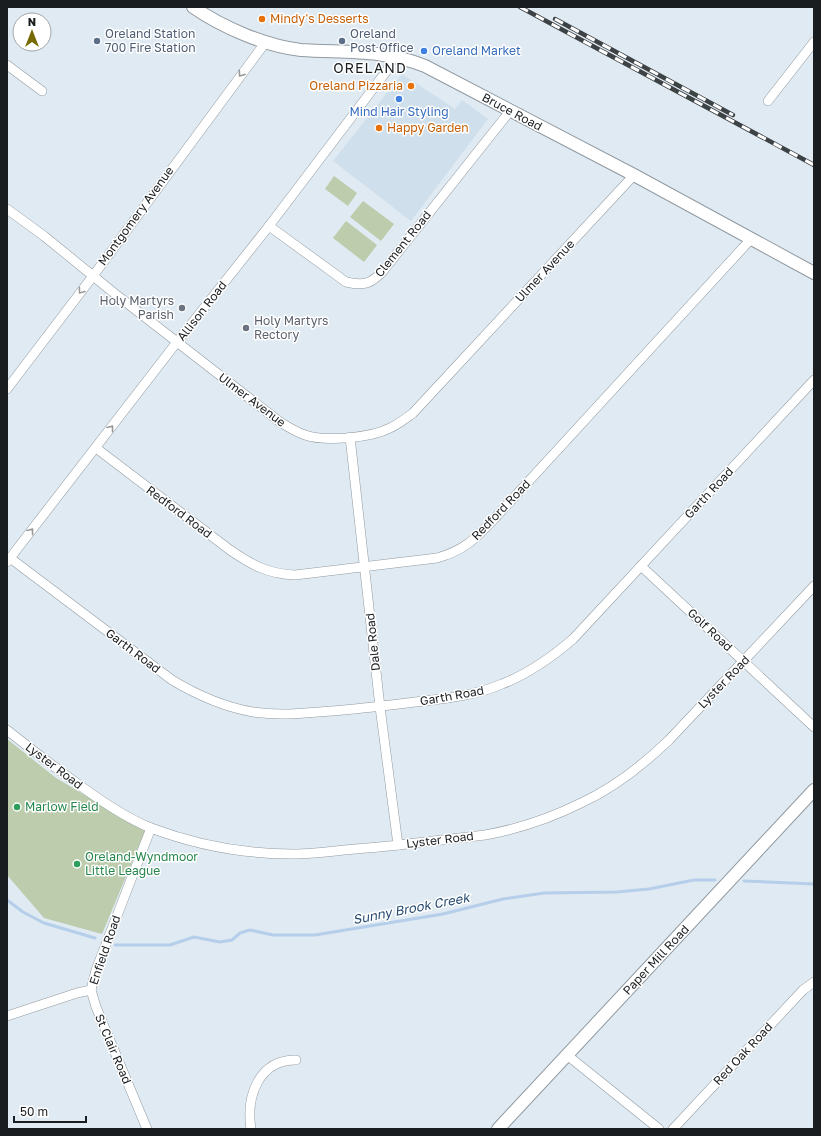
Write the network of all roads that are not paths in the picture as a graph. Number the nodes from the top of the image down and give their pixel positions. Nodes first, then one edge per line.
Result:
1 (193, 7) edge
2 (814, 42) edge
3 (264, 43) junction
4 (392, 57) junction
5 (7, 65) edge
6 (42, 91) dead end
7 (768, 101) dead end
8 (510, 111) junction
9 (634, 175) junction
10 (7, 208) edge
11 (269, 226) junction
12 (751, 239) junction
13 (814, 273) edge
14 (93, 276) junction
15 (177, 342) junction
16 (814, 380) edge
17 (7, 389) edge
18 (350, 437) junction
19 (96, 448) junction
20 (9, 560) edge
21 (641, 566) junction
22 (364, 567) junction
23 (814, 586) edge
24 (744, 661) junction
25 (380, 707) junction
26 (814, 727) edge
27 (7, 730) edge
28 (814, 790) edge
29 (151, 828) junction
30 (398, 845) junction
31 (814, 982) edge
32 (91, 990) junction
33 (7, 1016) edge
34 (567, 1055) junction
35 (296, 1060) dead end
36 (147, 1129) edge
37 (251, 1129) edge
38 (498, 1129) edge
39 (659, 1129) edge
40 (673, 1129) edge

1 - 3 street, Bruce Road
2 - 7 street
3 - 4 street, Bruce Road
3 -> 14 street, Montgomery Avenue
4 - 8 street, Bruce Road
4 - 11 street, Allison Road
5 - 6 street
8 - 9 street, Bruce Road
8 - 11 street, Clement Road
9 - 12 street, Bruce Road
9 - 18 street, Ulmer Avenue
10 - 14 street, Ulmer Avenue
11 - 15 street, Allison Road
12 - 13 street, Bruce Road
12 - 22 street, Redford Road
14 - 15 street, Ulmer Avenue
14 -> 17 street, Montgomery Avenue
15 - 18 street, Ulmer Avenue
19 -> 15 street, Allison Road
16 - 21 street, Garth Road
18 - 22 street, Dale Road
20 -> 19 street, Allison Road
19 - 22 street, Redford Road
20 - 25 street, Garth Road
21 - 24 street, Golf Road
21 - 25 street, Garth Road
22 - 25 street, Dale Road
23 - 24 street, Lyster Road
24 - 26 street, Golf Road
24 - 30 street, Lyster Road
25 - 30 street, Dale Road
27 - 29 street, Lyster Road
28 - 34 street, Paper Mill Road
29 - 30 street, Lyster Road
29 - 32 street, Enfield Road
31 - 40 street, Red Oak Road
32 - 33 street, Enfield Road
32 - 36 street, St Clair Road
34 - 38 street, Paper Mill Road
34 - 39 street
35 - 37 street

